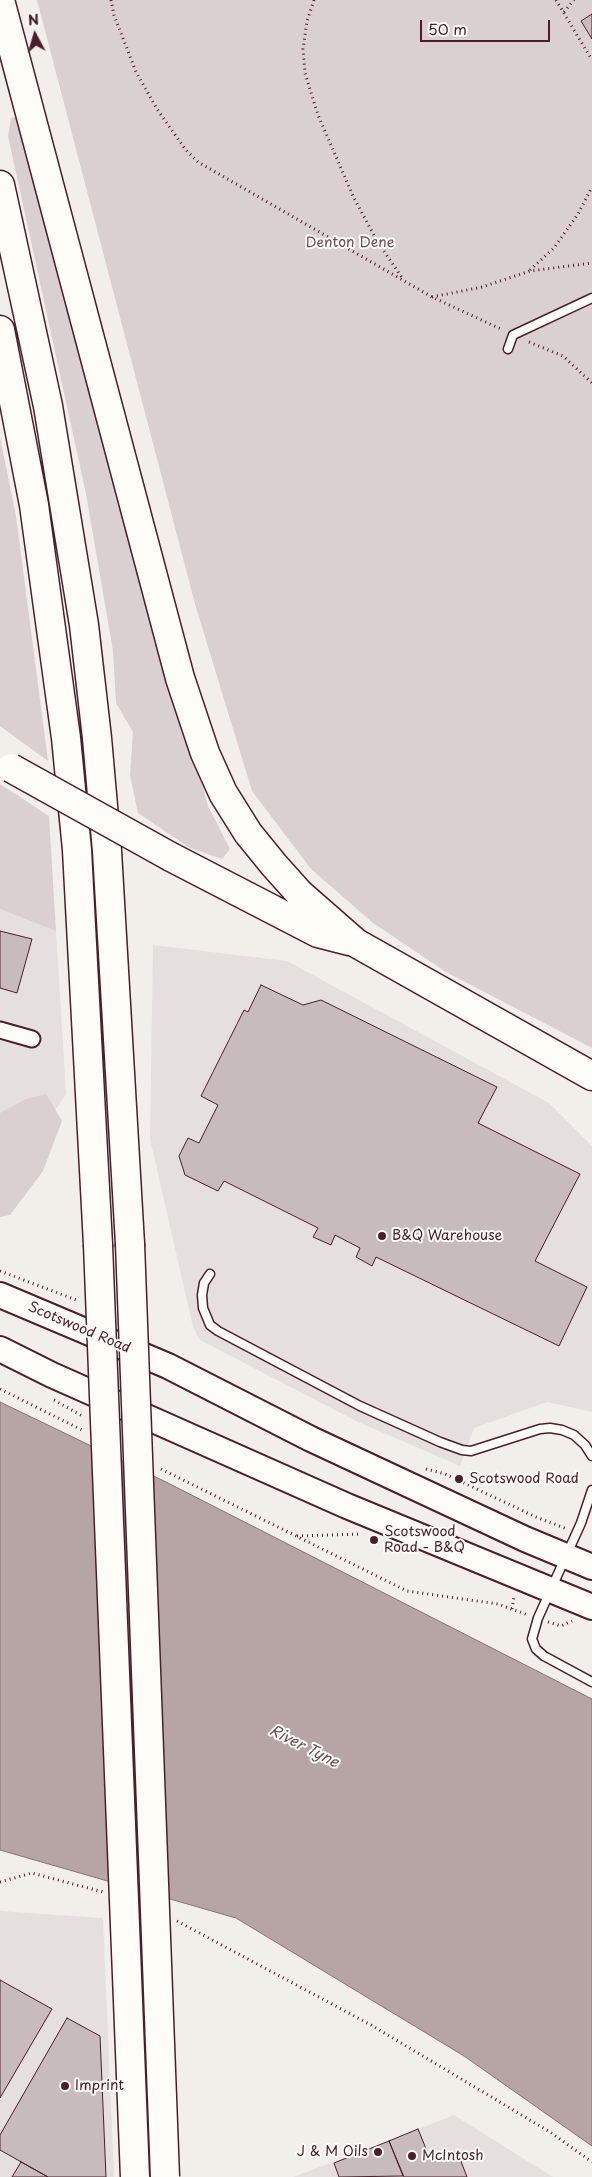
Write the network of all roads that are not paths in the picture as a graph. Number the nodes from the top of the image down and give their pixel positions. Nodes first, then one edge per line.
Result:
1 (0, 0) edge
2 (0, 185) edge
3 (592, 298) edge
4 (0, 330) edge
5 (508, 349) dead end
6 (5, 765) edge
7 (356, 943) junction
8 (0, 1030) edge
9 (32, 1039) dead end
10 (592, 1076) edge
11 (210, 1274) dead end
12 (0, 1295) edge
13 (0, 1349) edge
14 (592, 1456) edge
15 (592, 1490) edge
16 (588, 1516) edge
17 (566, 1556) junction
18 (592, 1567) edge
19 (550, 1591) junction
20 (592, 1607) edge
21 (592, 1682) edge
22 (135, 2177) edge
23 (165, 2177) edge

1 - 7 highway
2 - 23 highway, bridge
3 - 5 lane
4 - 22 highway, bridge
6 - 7 highway, bridge
7 - 10 highway
8 - 9 street
11 - 14 lane
12 - 17 main road, Scotswood Road
13 - 19 main road
15 - 16 lane
16 - 17 lane
17 - 18 main road, Scotswood Road
17 - 19 lane
19 - 20 main road
19 - 21 lane

